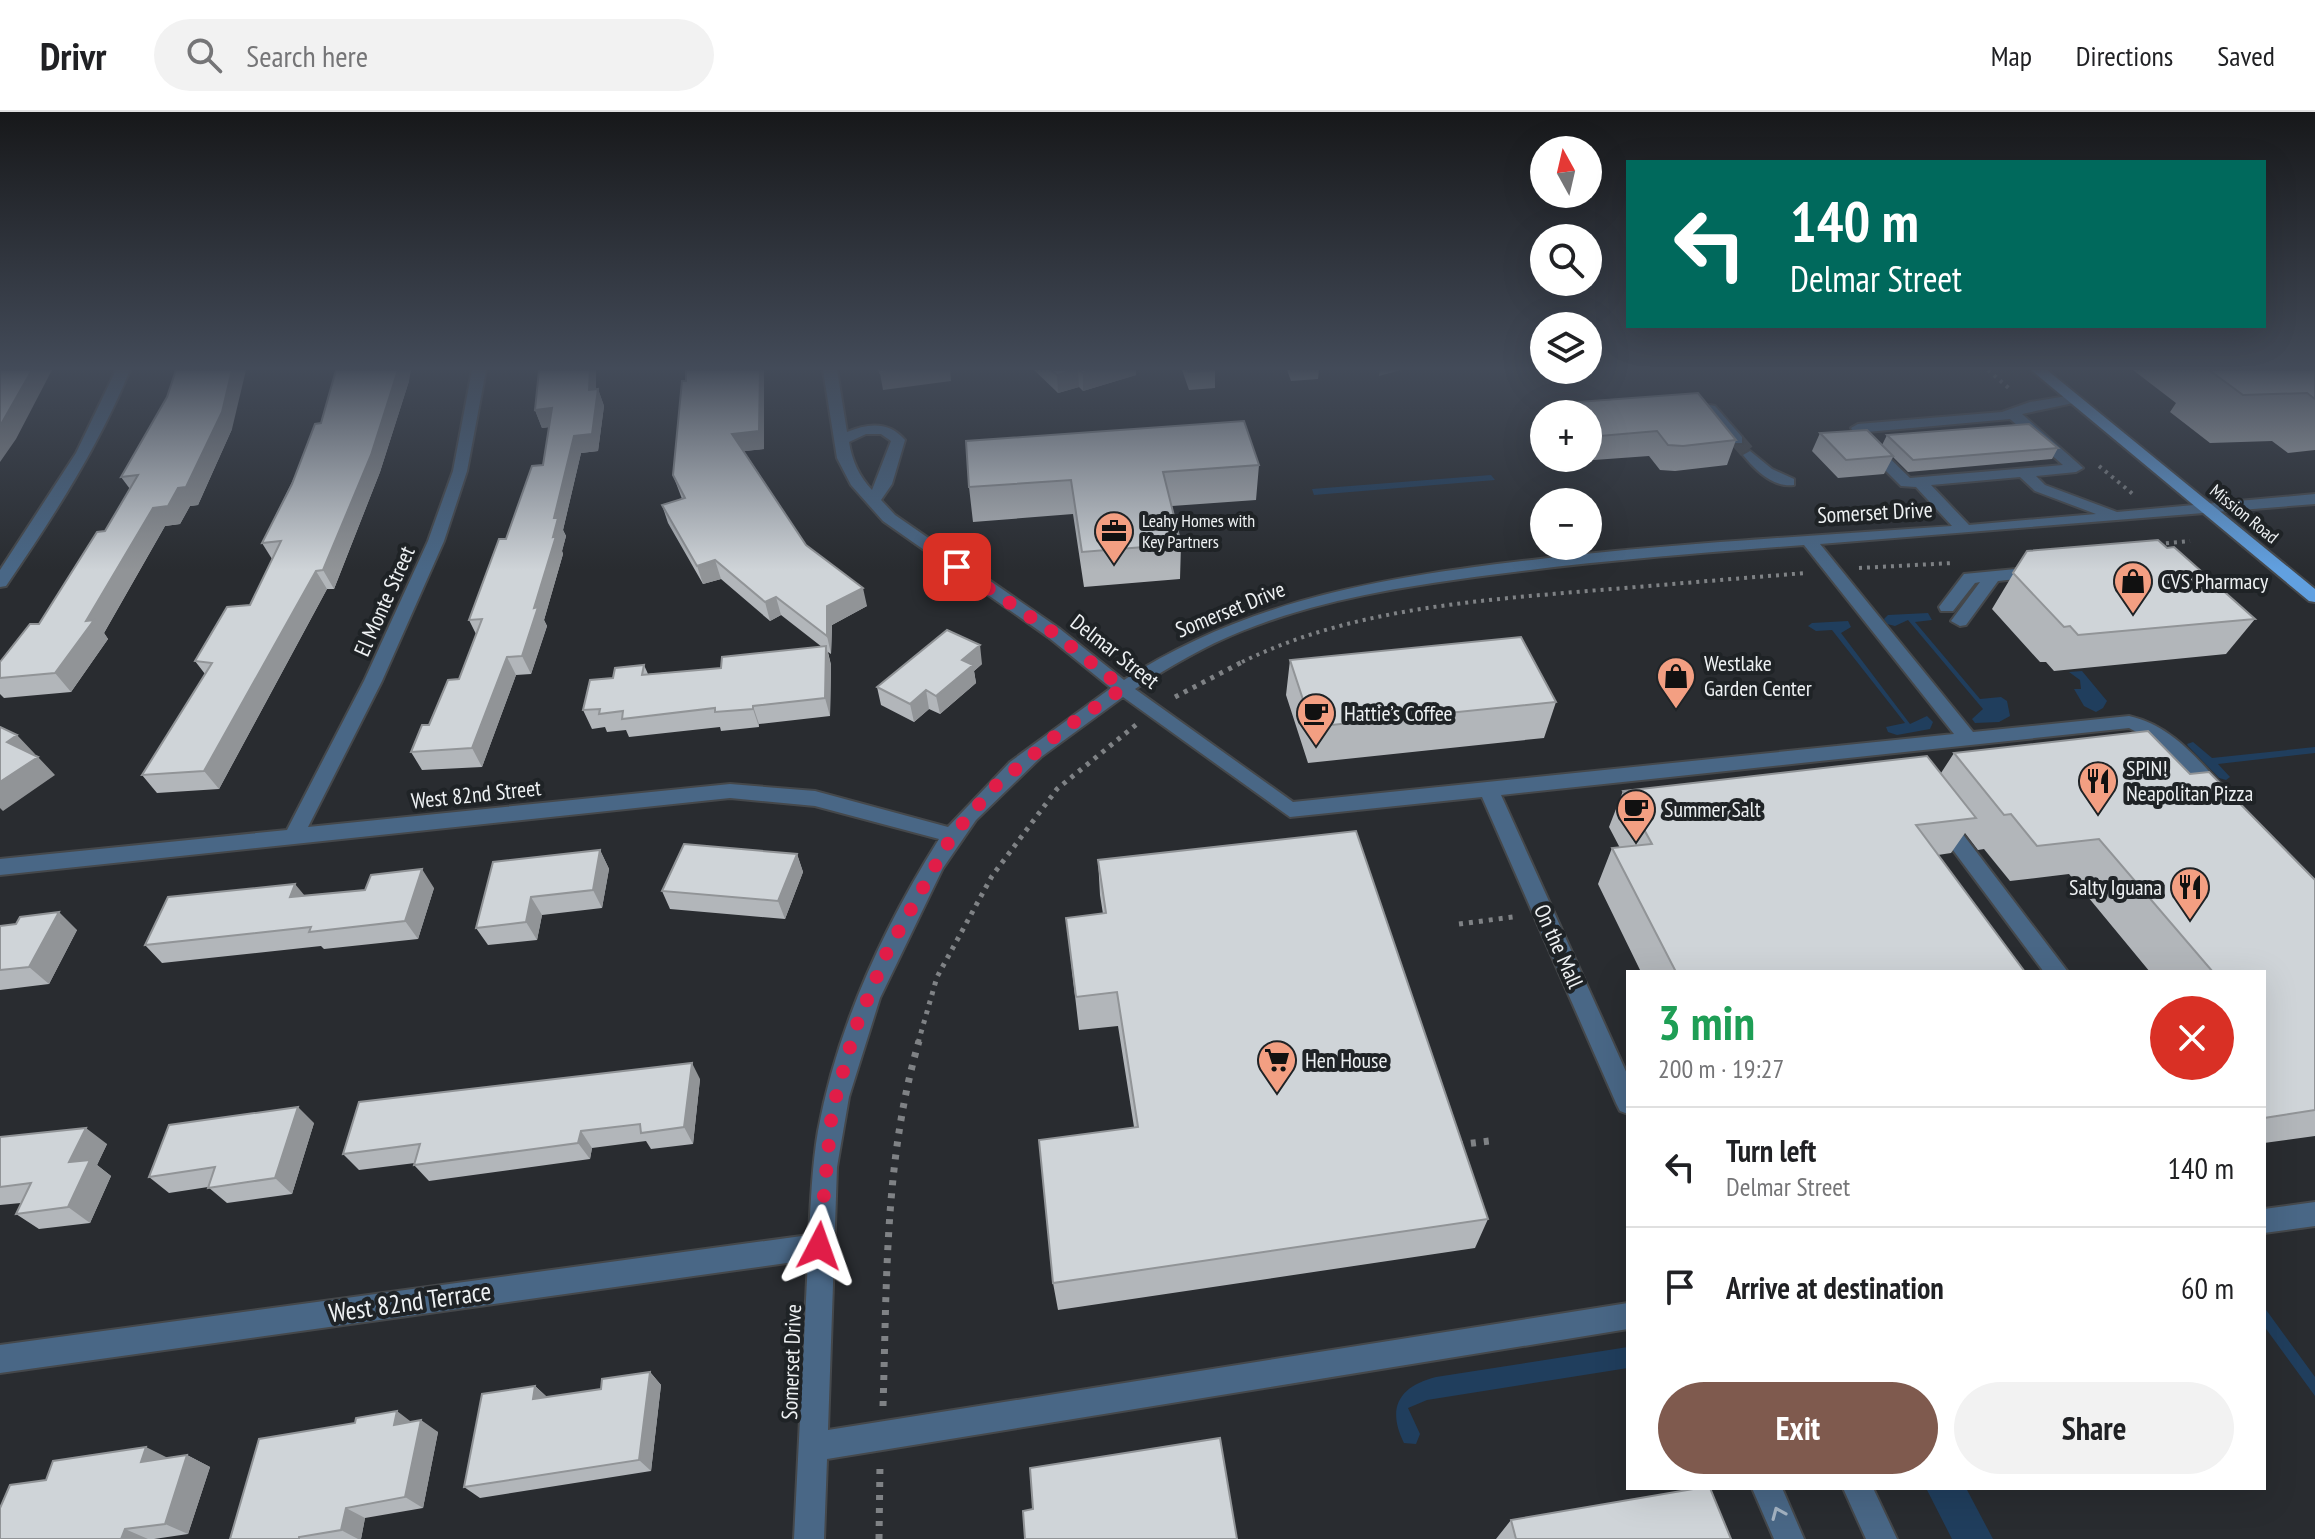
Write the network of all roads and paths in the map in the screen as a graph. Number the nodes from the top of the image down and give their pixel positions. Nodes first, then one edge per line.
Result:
1 (92, 437) edge
2 (466, 437) edge
3 (840, 437) edge
4 (848, 437) edge
5 (895, 437) edge
6 (1728, 437) edge
7 (1863, 437) edge
8 (2039, 437) edge
9 (2118, 437) edge
10 (841, 440) junction
11 (2024, 473) junction
12 (1789, 482) dead end
13 (1920, 482) junction
14 (2040, 488) junction
15 (2315, 499) edge
16 (873, 500) junction
17 (2205, 509) junction
18 (2118, 517) junction
19 (2026, 525) junction
20 (1965, 530) junction
21 (1808, 540) junction
22 (2053, 570) edge
23 (1993, 576) junction
24 (0, 582) edge
25 (2315, 597) edge
26 (1947, 607) dead end
27 (1960, 621) dead end
28 (1123, 688) junction
29 (1968, 739) junction
30 (1886, 748) junction
31 (1901, 767) edge
32 (1489, 790) junction
33 (1925, 799) edge
34 (2231, 806) edge
35 (952, 836) junction
36 (293, 837) junction
37 (0, 867) edge
38 (1513, 917) dead end
39 (1459, 924) dead end
40 (2055, 970) edge
41 (1626, 1098) edge
42 (1489, 1141) dead end
43 (1451, 1146) edge
44 (2315, 1214) edge
45 (2266, 1221) edge
46 (819, 1246) junction
47 (1626, 1316) edge
48 (0, 1359) edge
49 (812, 1447) junction
50 (1768, 1490) edge
51 (1859, 1490) edge
52 (809, 1539) edge
53 (1789, 1539) edge
54 (1882, 1539) edge

1 - 24 street
2 - 36 street, El Monte Street
3 - 10 street, Delmar Street
4 - 10 street
5 - 16 street
6 - 12 street
7 - 13 street
8 - 11 street
9 - 17 main road, Mission Road
10 - 16 street, Delmar Street
11 - 13 street
11 - 14 street
13 - 20 street
14 - 18 street
14 - 19 street
15 - 17 street, Somerset Drive
16 - 28 street, Delmar Street
17 - 18 street, Somerset Drive
17 - 25 main road, Mission Road
18 - 19 street, Somerset Drive
19 - 20 street, Somerset Drive
20 - 21 street, Somerset Drive
21 - 28 street, Somerset Drive
21 - 29 street
22 - 23 street
23 - 26 street
23 - 27 street
28 - 32 street, Delmar Street
28 - 35 street, Somerset Drive
29 - 30 street
29 - 34 street
30 - 31 street
30 - 32 street
32 - 41 street, On the Mall
33 - 40 street
35 - 36 street, West 82nd Street
35 - 46 street, Somerset Drive
36 - 37 street, West 82nd Street
38 - 39 path
42 - 43 path
44 - 45 street
46 - 48 street, West 82nd Terrace
46 - 49 street, Somerset Drive
47 - 49 street
49 - 52 street, Somerset Drive
53 -> 50 street
51 - 54 street

